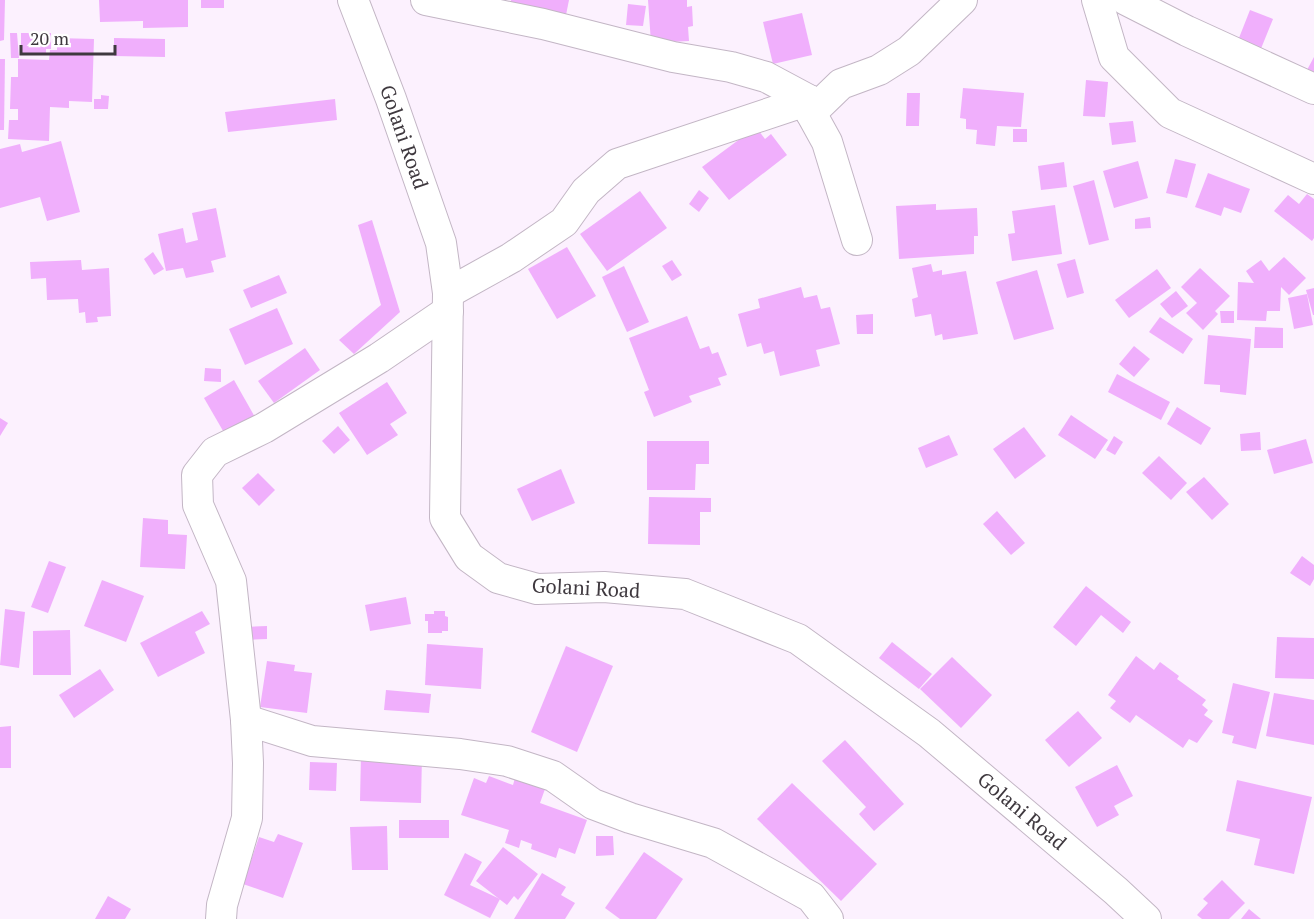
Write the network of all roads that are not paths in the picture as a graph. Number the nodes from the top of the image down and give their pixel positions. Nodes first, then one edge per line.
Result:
1 (353, 0) edge
2 (426, 0) edge
3 (962, 0) edge
4 (1097, 0) edge
5 (1126, 0) edge
6 (1314, 89) edge
7 (810, 106) junction
8 (1314, 179) edge
9 (857, 240) dead end
10 (448, 302) junction
11 (246, 720) junction
12 (221, 919) edge
13 (828, 919) edge
14 (1146, 919) edge

1 - 10 street, Golani Road
2 - 7 street
3 - 7 street
4 - 8 street
5 - 6 street
7 - 9 street
7 - 10 street
10 - 11 street
10 - 14 street, Golani Road
11 - 12 street
11 - 13 street

